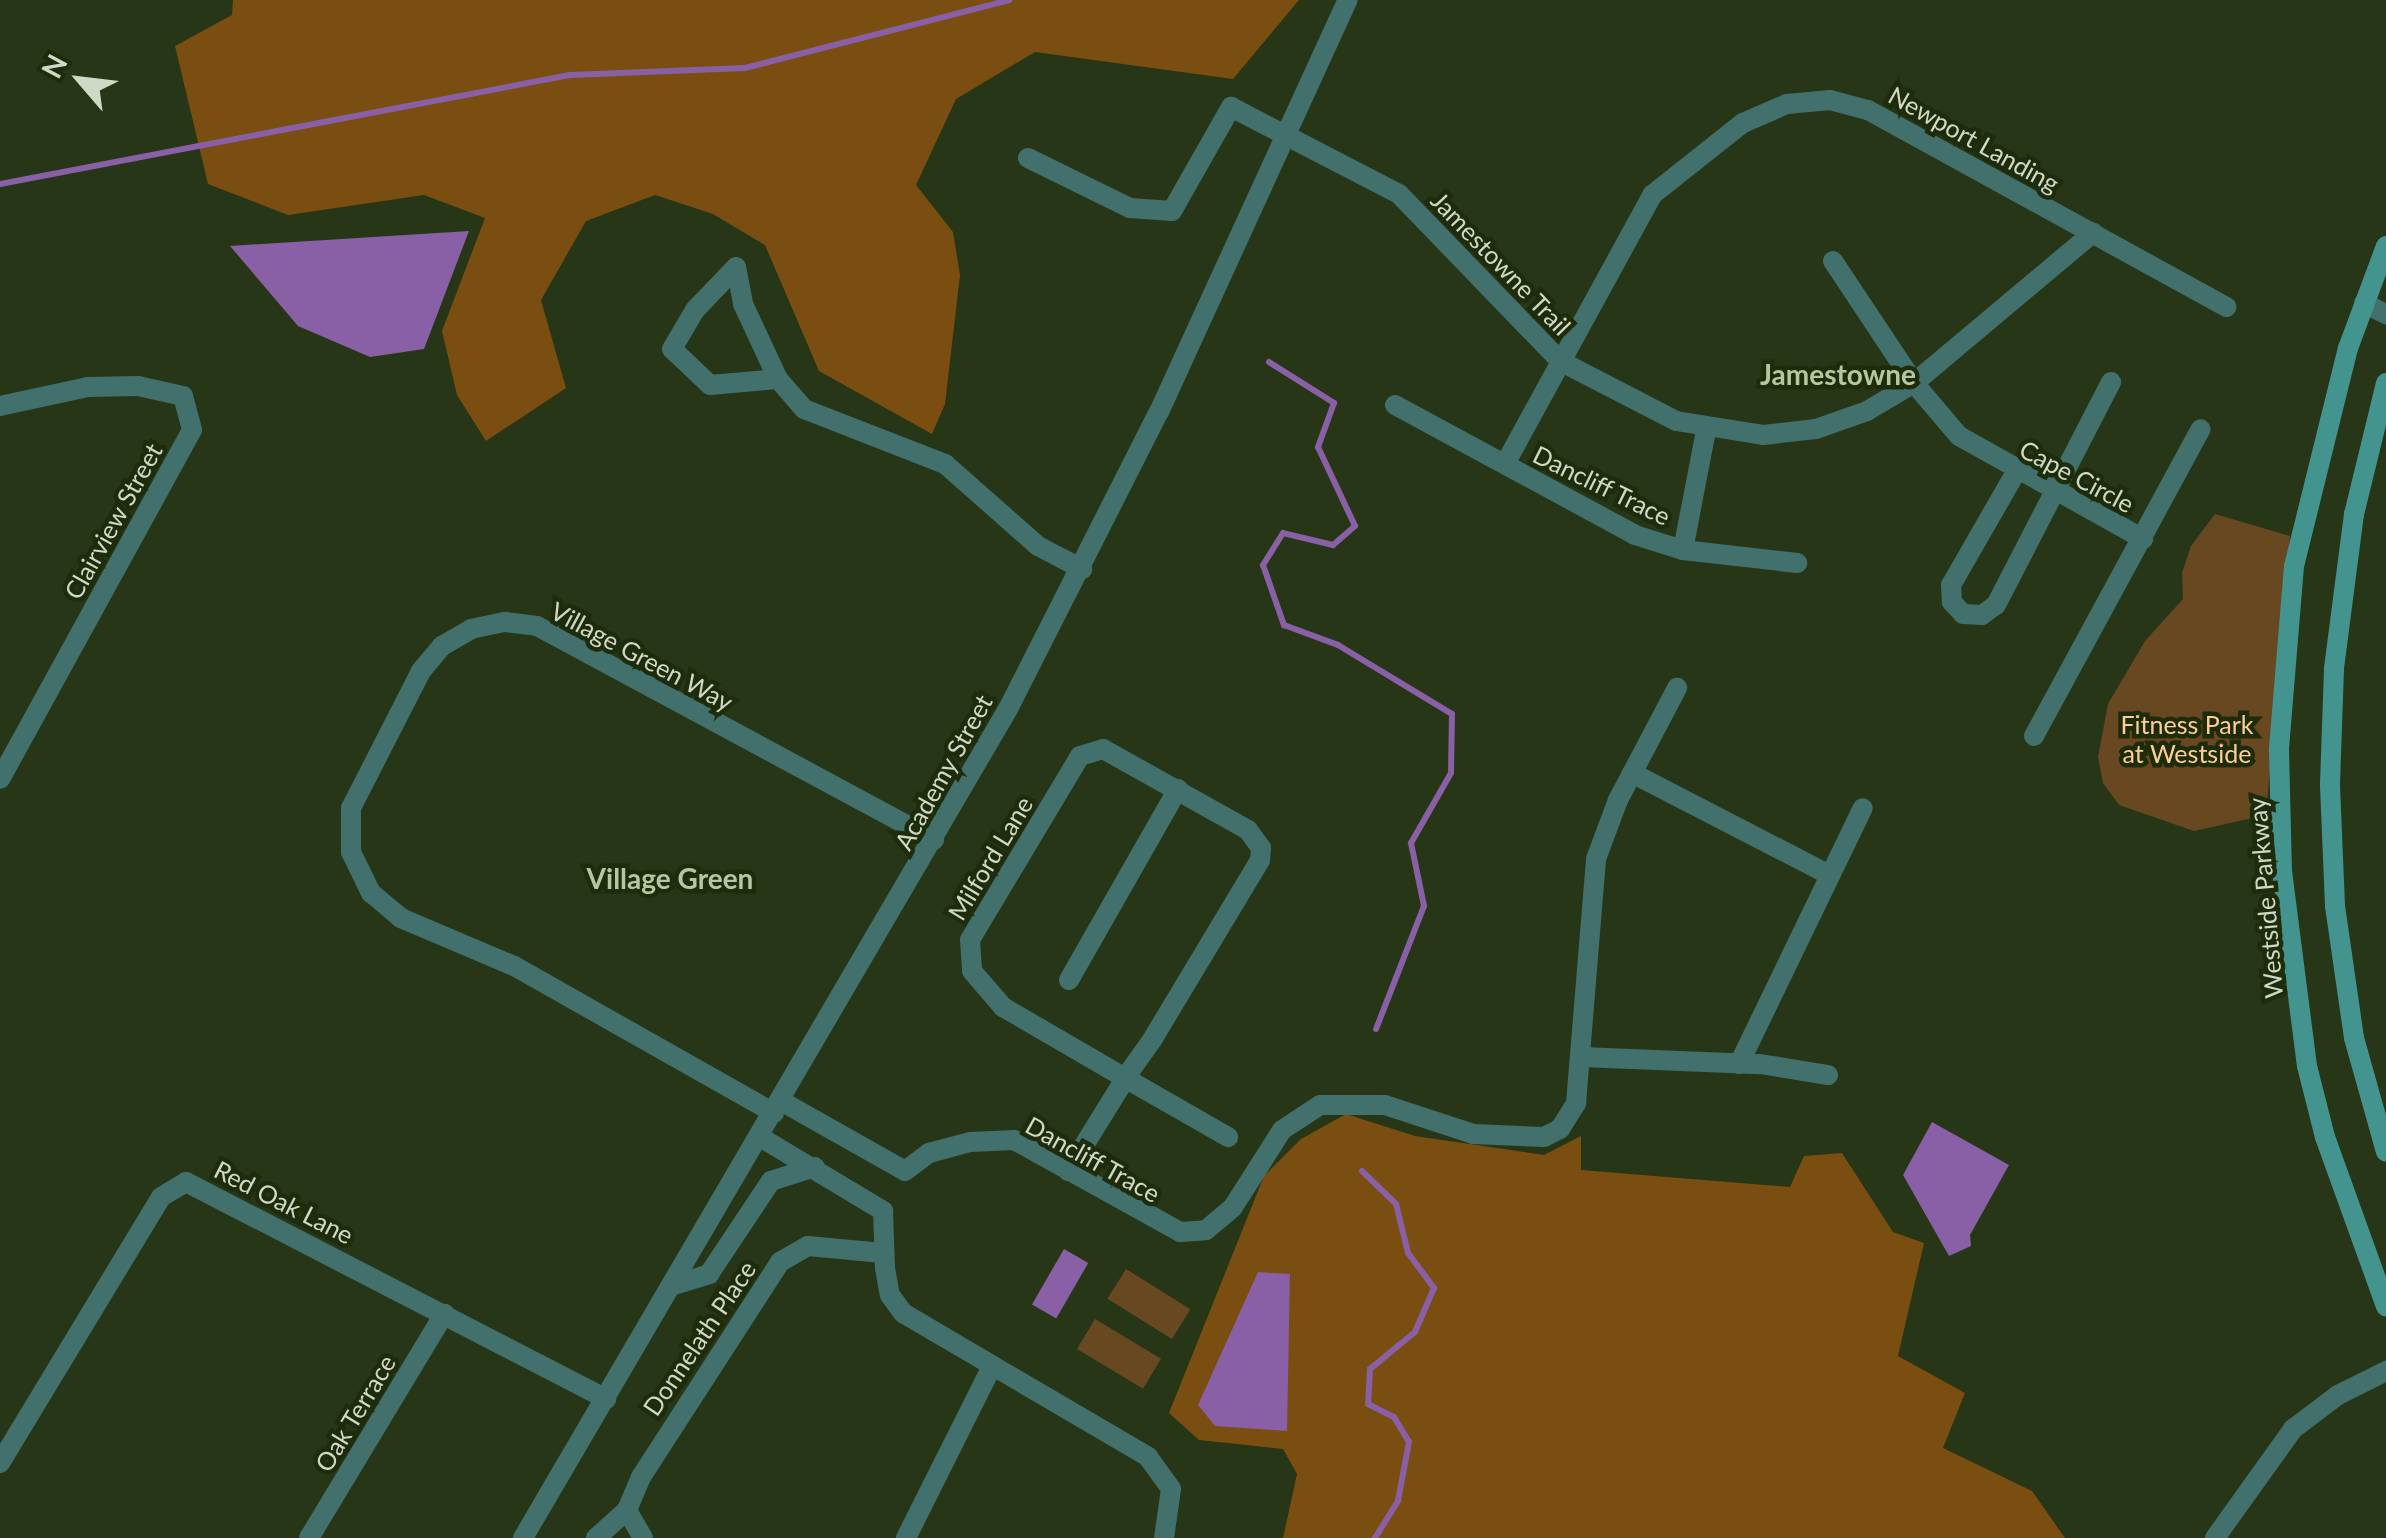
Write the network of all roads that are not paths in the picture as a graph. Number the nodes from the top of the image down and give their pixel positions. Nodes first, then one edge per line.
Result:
1 (1348, 0) edge
2 (1286, 134) junction
3 (1028, 158) dead end
4 (2093, 233) junction
5 (2385, 253) edge
6 (1833, 261) dead end
7 (2364, 303) junction
8 (2227, 307) dead end
9 (2386, 314) edge
10 (1560, 360) junction
11 (778, 380) junction
12 (2110, 382) dead end
13 (1914, 383) junction
14 (2386, 383) edge
15 (1394, 405) dead end
16 (0, 406) edge
17 (2201, 429) dead end
18 (1706, 430) junction
19 (1504, 464) junction
20 (2016, 472) junction
21 (2054, 492) junction
22 (2143, 540) junction
23 (1683, 550) junction
24 (1797, 562) dead end
25 (1082, 569) junction
26 (1677, 688) dead end
27 (2034, 736) dead end
28 (1632, 773) junction
29 (0, 779) edge
30 (1178, 789) junction
31 (1863, 808) dead end
32 (934, 840) junction
33 (1830, 874) junction
34 (1068, 980) dead end
35 (1582, 1057) junction
36 (1739, 1064) junction
37 (1828, 1074) dead end
38 (1125, 1078) junction
39 (777, 1108) junction
40 (760, 1137) junction
41 (1228, 1138) dead end
42 (2386, 1152) edge
43 (816, 1167) junction
44 (1068, 1172) junction
45 (884, 1253) junction
46 (674, 1284) junction
47 (2386, 1306) edge
48 (444, 1314) junction
49 (991, 1368) junction
50 (2386, 1371) edge
51 (606, 1399) junction
52 (0, 1462) edge
53 (628, 1510) junction
54 (309, 1538) edge
55 (523, 1538) edge
56 (596, 1538) edge
57 (643, 1538) edge
58 (906, 1538) edge
59 (1164, 1538) edge
60 (2215, 1538) edge

1 - 2 street, Academy Street
2 - 3 street, Jamestowne Trail
2 - 10 street, Jamestowne Trail
2 - 25 street, Academy Street
4 - 8 street, Newport Landing
4 - 10 street, Newport Landing
4 - 13 street, Jamestowne Trail
5 - 7 main road, Westside Parkway
6 - 13 street, Cape Circle
7 - 9 street
7 - 47 main road, Westside Parkway
10 - 18 street, Jamestowne Trail
10 - 19 street, Newport Landing
11 - 11 street
11 - 25 street
12 - 21 street
13 - 18 street, Jamestowne Trail
13 - 20 street, Cape Circle
14 - 42 main road
15 - 19 street, Dancliff Trace
16 - 29 street, Clairview Street
17 - 22 street
18 - 23 street
19 - 23 street, Dancliff Trace
20 - 21 street, Cape Circle
20 - 21 street
21 - 22 street, Cape Circle
22 - 27 street, Cape Circle
23 - 24 street, Dancliff Trace
25 - 32 street, Academy Street
26 - 28 street, Dancliff Trace
28 - 33 street
28 - 35 street, Dancliff Trace
30 - 34 street
30 - 38 street, Milford Lane
30 - 38 street, Milford Lane
31 - 33 street
32 - 39 street, Academy Street
32 - 39 street, Village Green Way
33 - 36 street
35 - 36 street
35 - 44 street, Dancliff Trace
36 - 37 street
38 - 41 street, Milford Lane
38 - 44 street, Milford Lane
39 - 40 street, Academy Street
39 - 44 street, Dancliff Trace
40 - 43 street
40 - 46 street, Academy Street
43 - 45 street
43 - 46 street
45 - 49 street
45 - 53 street, Donnelath Place
46 - 51 street, Academy Street
48 - 51 street, Red Oak Lane
48 - 52 street, Red Oak Lane
48 - 54 street, Oak Terrace
49 - 58 street
49 - 59 street
50 - 60 street
51 - 55 street, Academy Street
53 - 56 street
53 - 57 street

